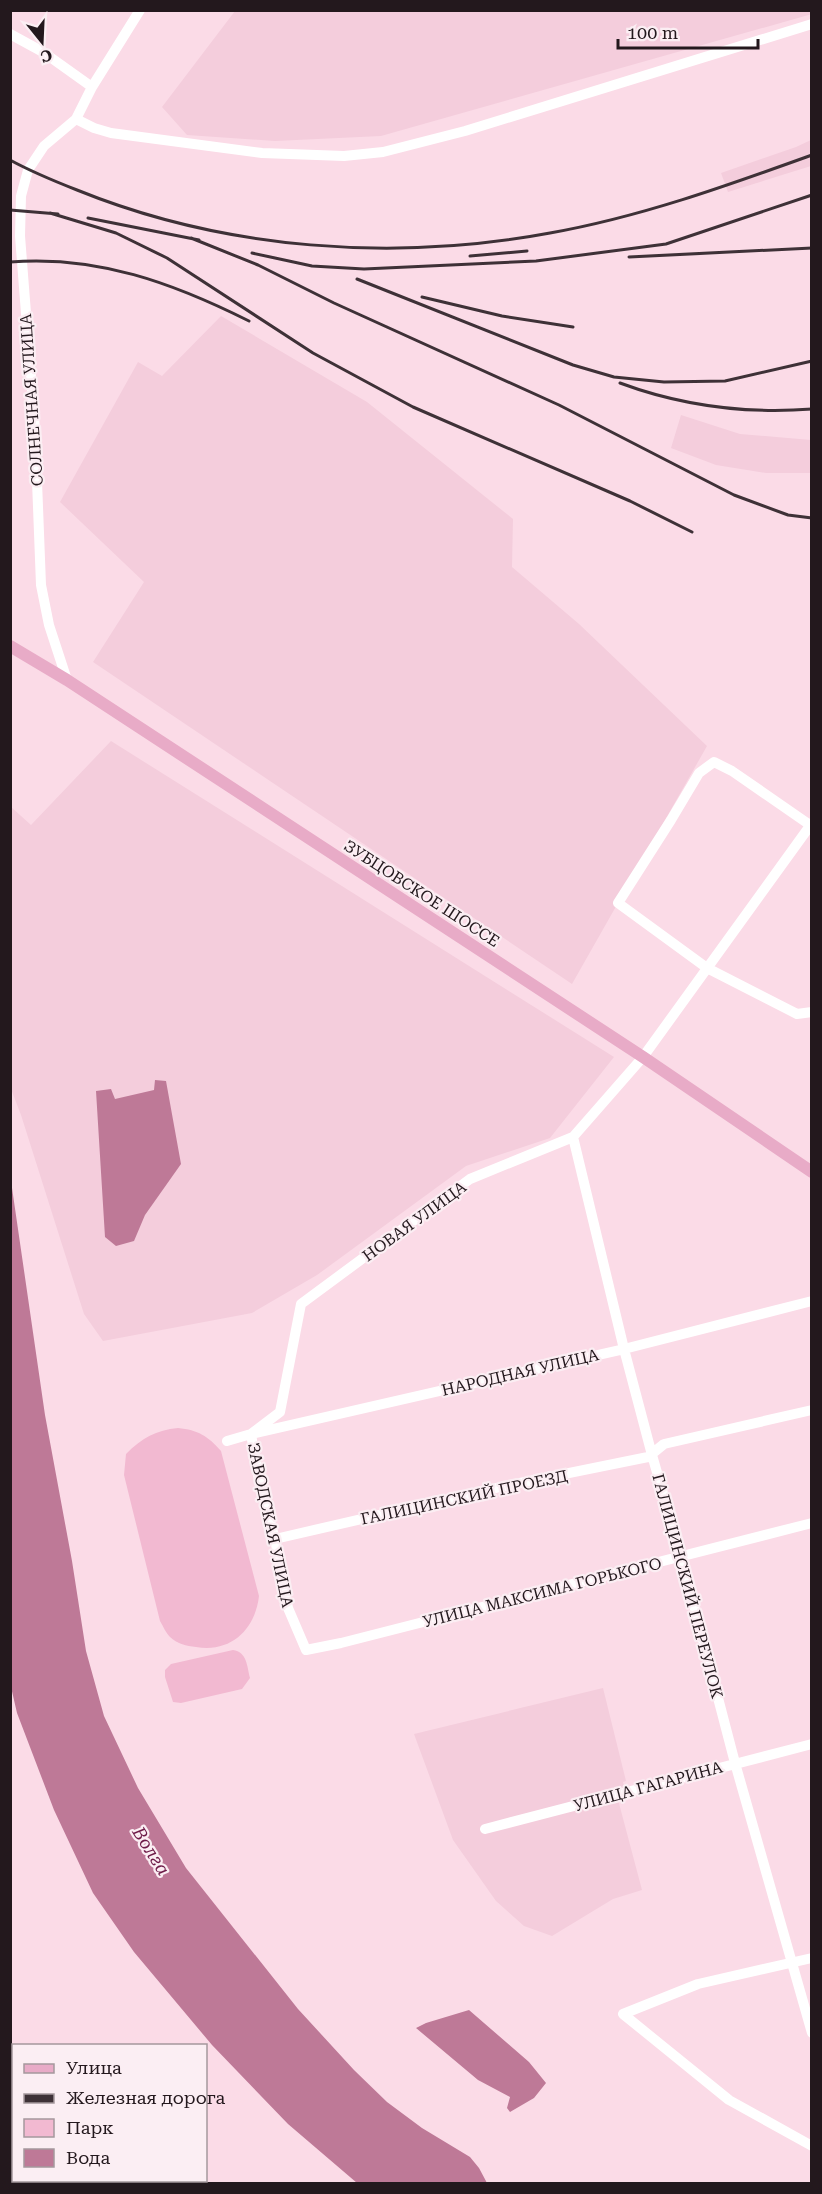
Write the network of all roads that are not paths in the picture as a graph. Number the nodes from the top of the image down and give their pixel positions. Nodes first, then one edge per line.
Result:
1 (140, 10) edge
2 (812, 24) edge
3 (10, 34) edge
4 (92, 87) junction
5 (76, 119) junction
6 (10, 646) edge
7 (67, 680) junction
8 (811, 824) edge
9 (707, 968) junction
10 (812, 1012) edge
11 (643, 1058) junction
12 (573, 1137) junction
13 (812, 1172) edge
14 (812, 1301) edge
15 (624, 1349) junction
16 (812, 1410) edge
17 (251, 1434) junction
18 (227, 1441) dead end
19 (652, 1455) junction
20 (812, 1522) edge
21 (275, 1539) junction
22 (681, 1556) junction
23 (306, 1650) joint
24 (812, 1744) edge
25 (735, 1763) junction
26 (484, 1829) dead end
27 (812, 1958) edge
28 (791, 1963) junction
29 (812, 2033) edge
30 (812, 2146) edge

1 - 4 street, СОЛНЕЧНАЯ УЛИЦА
2 - 5 street
3 - 4 street
4 - 5 street, СОЛНЕЧНАЯ УЛИЦА
5 - 7 street, СОЛНЕЧНАЯ УЛИЦА
6 - 7 main road, ЗУБЦОВСКОЕ ШОССЕ
7 - 11 main road, ЗУБЦОВСКОЕ ШОССЕ
8 - 9 street, НОВАЯ УЛИЦА
8 - 9 street
9 - 10 street
9 - 11 street, НОВАЯ УЛИЦА
11 - 12 street, НОВАЯ УЛИЦА
11 - 13 main road, ЗУБЦОВСКОЕ ШОССЕ
12 - 15 street, ГАЛИЦИНСКИЙ ПЕРЕУЛОК
12 - 17 street, НОВАЯ УЛИЦА
14 - 15 street, НАРОДНАЯ УЛИЦА
15 - 17 street, НАРОДНАЯ УЛИЦА
15 - 19 street, ГАЛИЦИНСКИЙ ПЕРЕУЛОК
16 - 19 street, ГАЛИЦИНСКИЙ ПРОЕЗД
17 - 18 street, НАРОДНАЯ УЛИЦА
17 - 21 street, ЗАВОДСКАЯ УЛИЦА
19 - 21 street, ГАЛИЦИНСКИЙ ПРОЕЗД
19 - 22 street, ГАЛИЦИНСКИЙ ПЕРЕУЛОК
20 - 22 street, УЛИЦА МАКСИМА ГОРЬКОГО
21 - 23 street, ЗАВОДСКАЯ УЛИЦА
22 - 23 street, УЛИЦА МАКСИМА ГОРЬКОГО
22 - 25 street, ГАЛИЦИНСКИЙ ПЕРЕУЛОК
24 - 25 street, УЛИЦА ГАГАРИНА
25 - 26 street, УЛИЦА ГАГАРИНА
25 - 28 street, ГАЛИЦИНСКИЙ ПЕРЕУЛОК
27 - 28 street
28 - 29 street, ГАЛИЦИНСКИЙ ПЕРЕУЛОК
28 - 30 street

